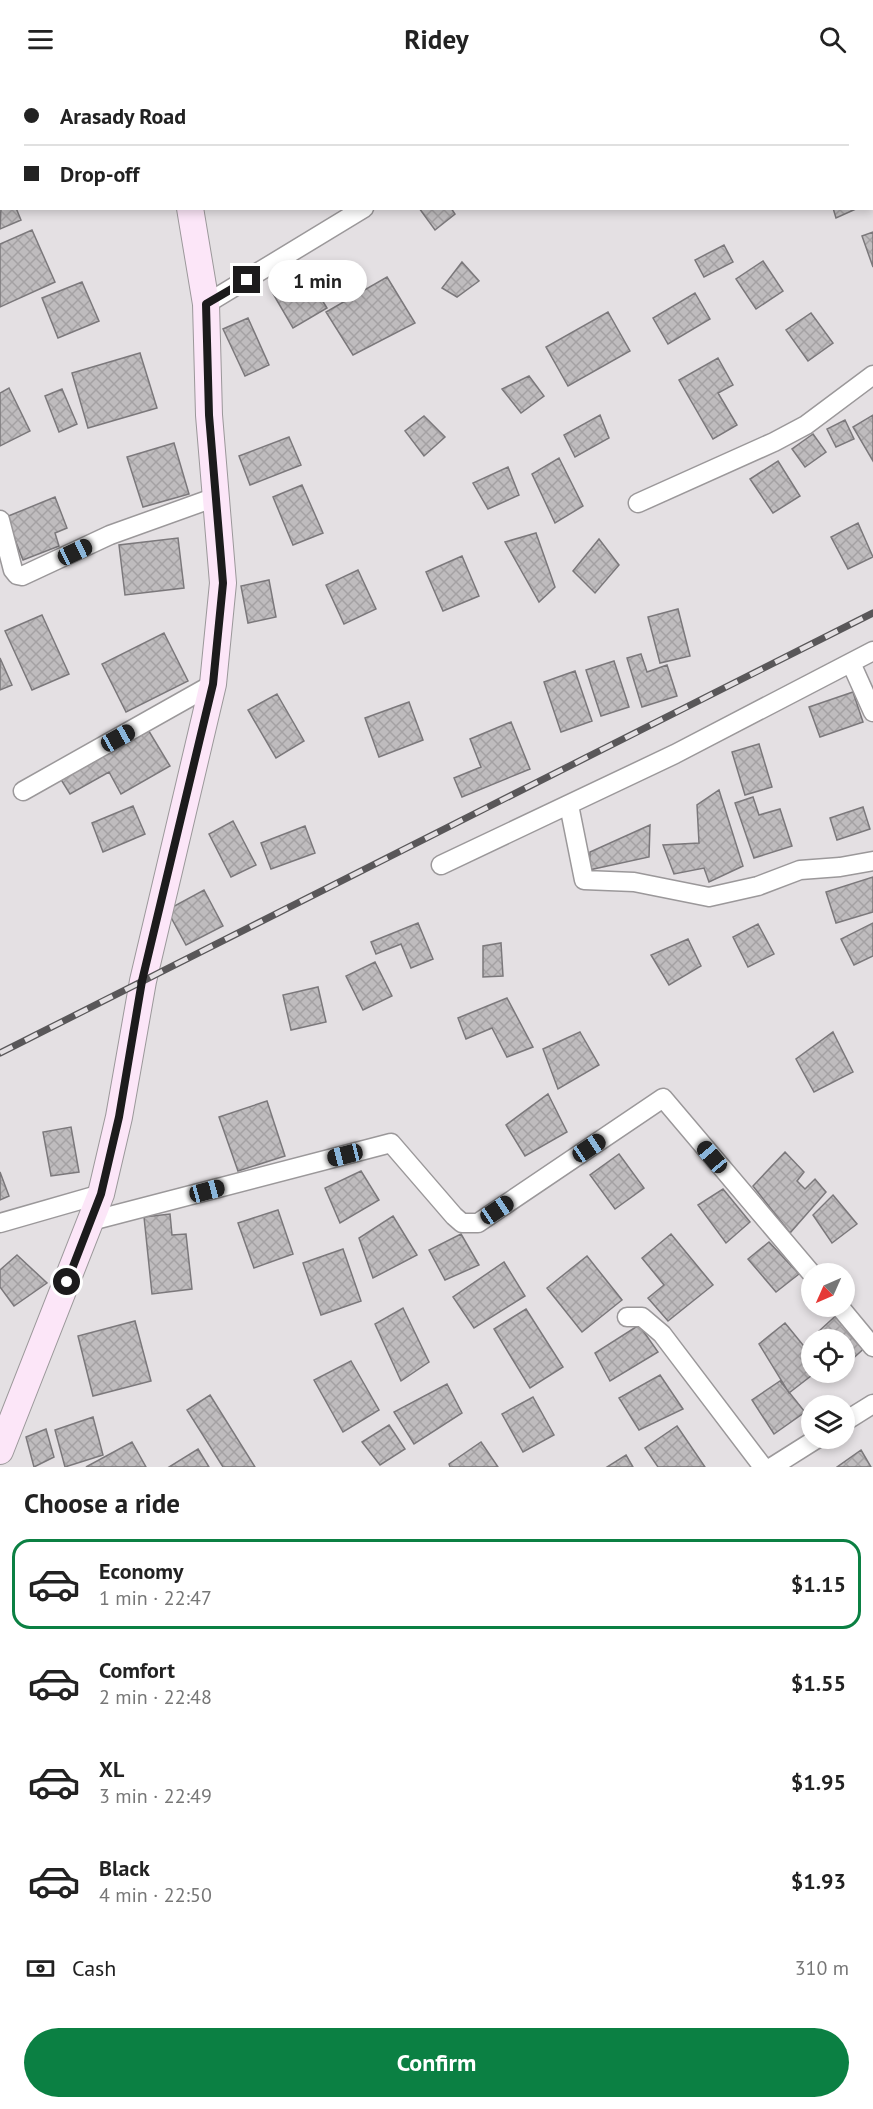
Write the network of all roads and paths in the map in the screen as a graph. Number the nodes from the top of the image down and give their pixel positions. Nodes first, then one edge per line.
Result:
1 (190, 210) edge
2 (361, 210) edge
3 (206, 304) junction
4 (873, 375) edge
5 (216, 497) junction
6 (638, 503) dead end
7 (0, 520) edge
8 (873, 651) edge
9 (851, 663) junction
10 (213, 684) junction
11 (873, 712) edge
12 (23, 791) dead end
13 (569, 805) junction
14 (873, 861) edge
15 (441, 865) dead end
16 (101, 1194) junction
17 (91, 1221) junction
18 (0, 1223) edge
19 (803, 1263) edge
20 (627, 1317) dead end
21 (848, 1317) edge
22 (873, 1347) edge
23 (873, 1404) edge
24 (855, 1415) edge
25 (801, 1449) edge
26 (0, 1451) edge
27 (763, 1467) edge
28 (772, 1467) edge

1 - 3 main road
2 - 3 street
3 - 5 main road
4 - 6 street
5 - 7 street
5 - 10 main road
8 - 9 street
9 - 11 street
9 - 13 street
10 - 12 street
10 - 16 main road
13 - 14 street
13 - 15 street
16 - 17 main road
16 - 18 street
17 - 19 street
17 - 26 main road
20 - 27 street
21 - 22 street
23 - 24 street
25 - 28 street

